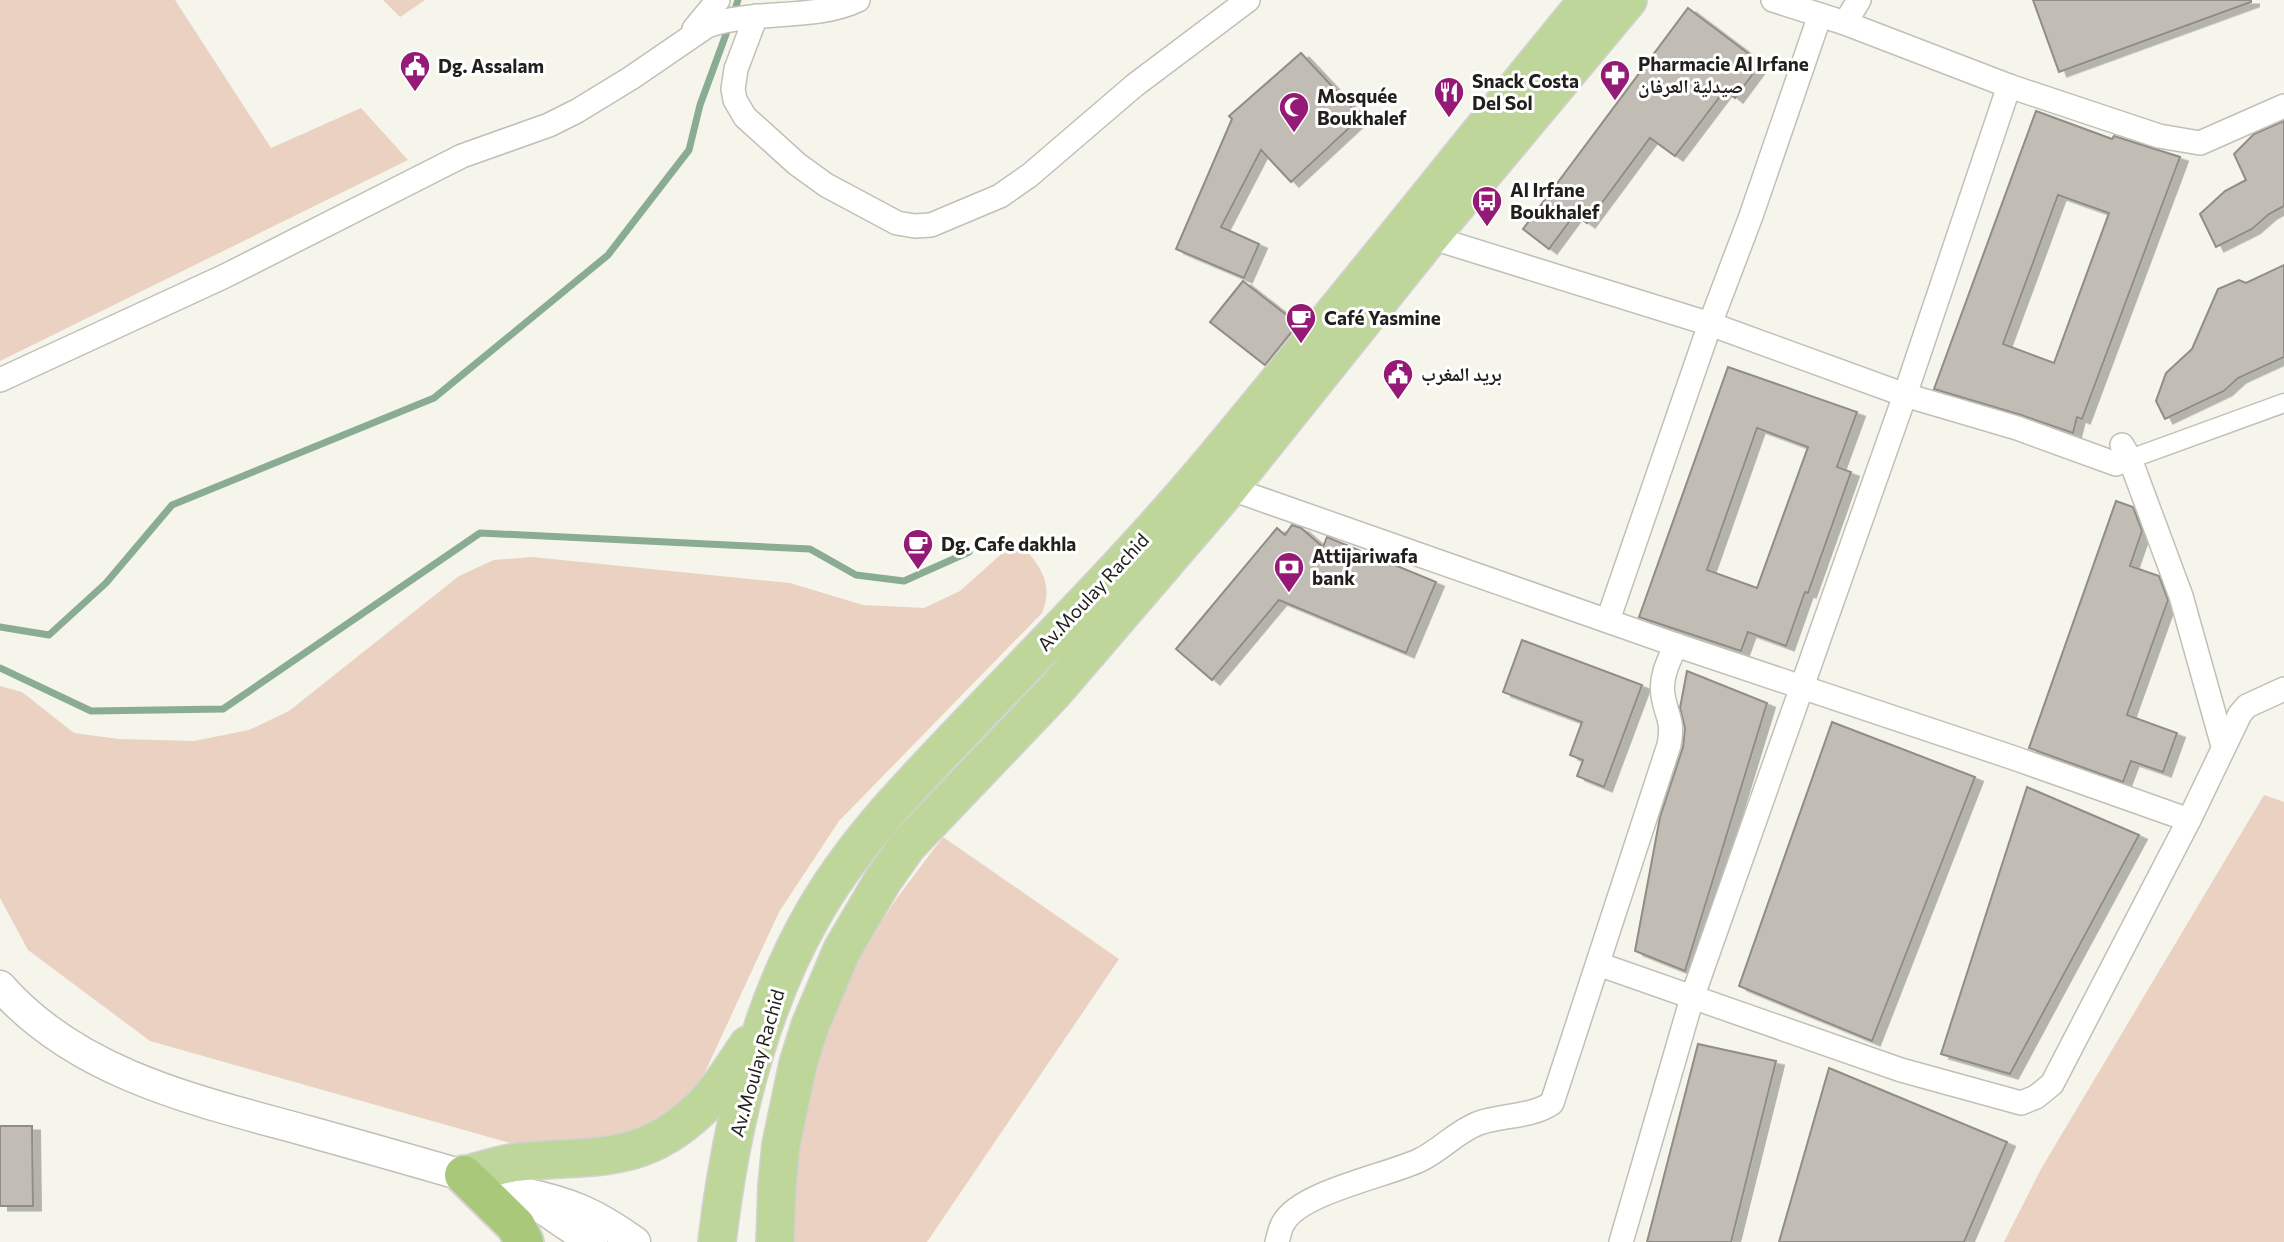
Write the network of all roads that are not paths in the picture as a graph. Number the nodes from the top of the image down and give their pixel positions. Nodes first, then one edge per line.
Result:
1 (1248, 0) edge
2 (1588, 0) edge
3 (1628, 0) edge
4 (1773, 0) edge
5 (1859, 0) edge
6 (847, 2) edge
7 (719, 11) edge
8 (1820, 15) junction
9 (752, 17) junction
10 (1845, 23) junction
11 (2009, 86) junction
12 (2284, 106) edge
13 (1430, 237) junction
14 (1710, 324) junction
15 (0, 380) edge
16 (1905, 395) junction
17 (2284, 403) edge
18 (2123, 456) junction
19 (1216, 480) junction
20 (1608, 620) junction
21 (1676, 645) junction
22 (1802, 686) junction
23 (2284, 689) edge
24 (2223, 746) junction
25 (2189, 820) junction
26 (1598, 964) junction
27 (0, 986) edge
28 (1692, 998) junction
29 (766, 1019) junction
30 (464, 1175) junction
31 (522, 1193) junction
32 (524, 1242) edge
33 (592, 1242) edge
34 (635, 1242) edge
35 (717, 1242) edge
36 (775, 1242) edge
37 (1277, 1242) edge
38 (1622, 1242) edge

1 - 9 street
2 - 19 main road, Av.Moulay Rachid
3 - 13 main road, Av.Moulay Rachid
4 - 8 street
5 - 10 street
6 - 9 street
7 - 9 street
7 - 15 street
8 - 10 street
8 - 14 street
10 - 11 street
11 - 12 street
11 - 16 street
13 - 14 street
13 - 19 main road, Av.Moulay Rachid
14 - 16 street
14 - 20 street
16 - 18 street
16 - 22 street
17 - 18 street
18 - 24 street
19 - 20 street
19 - 29 main road, Av.Moulay Rachid
19 - 36 main road, Av.Moulay Rachid
20 - 21 street
21 - 22 street
21 - 26 street
22 - 25 street
22 - 28 street
23 - 24 street
24 - 25 street
25 - 28 street
26 - 28 street
26 - 37 street
27 - 30 street
28 - 38 street
29 - 30 main road
29 - 35 main road, Av.Moulay Rachid
30 - 31 street
30 - 32 highway
31 - 33 street
31 - 34 street

